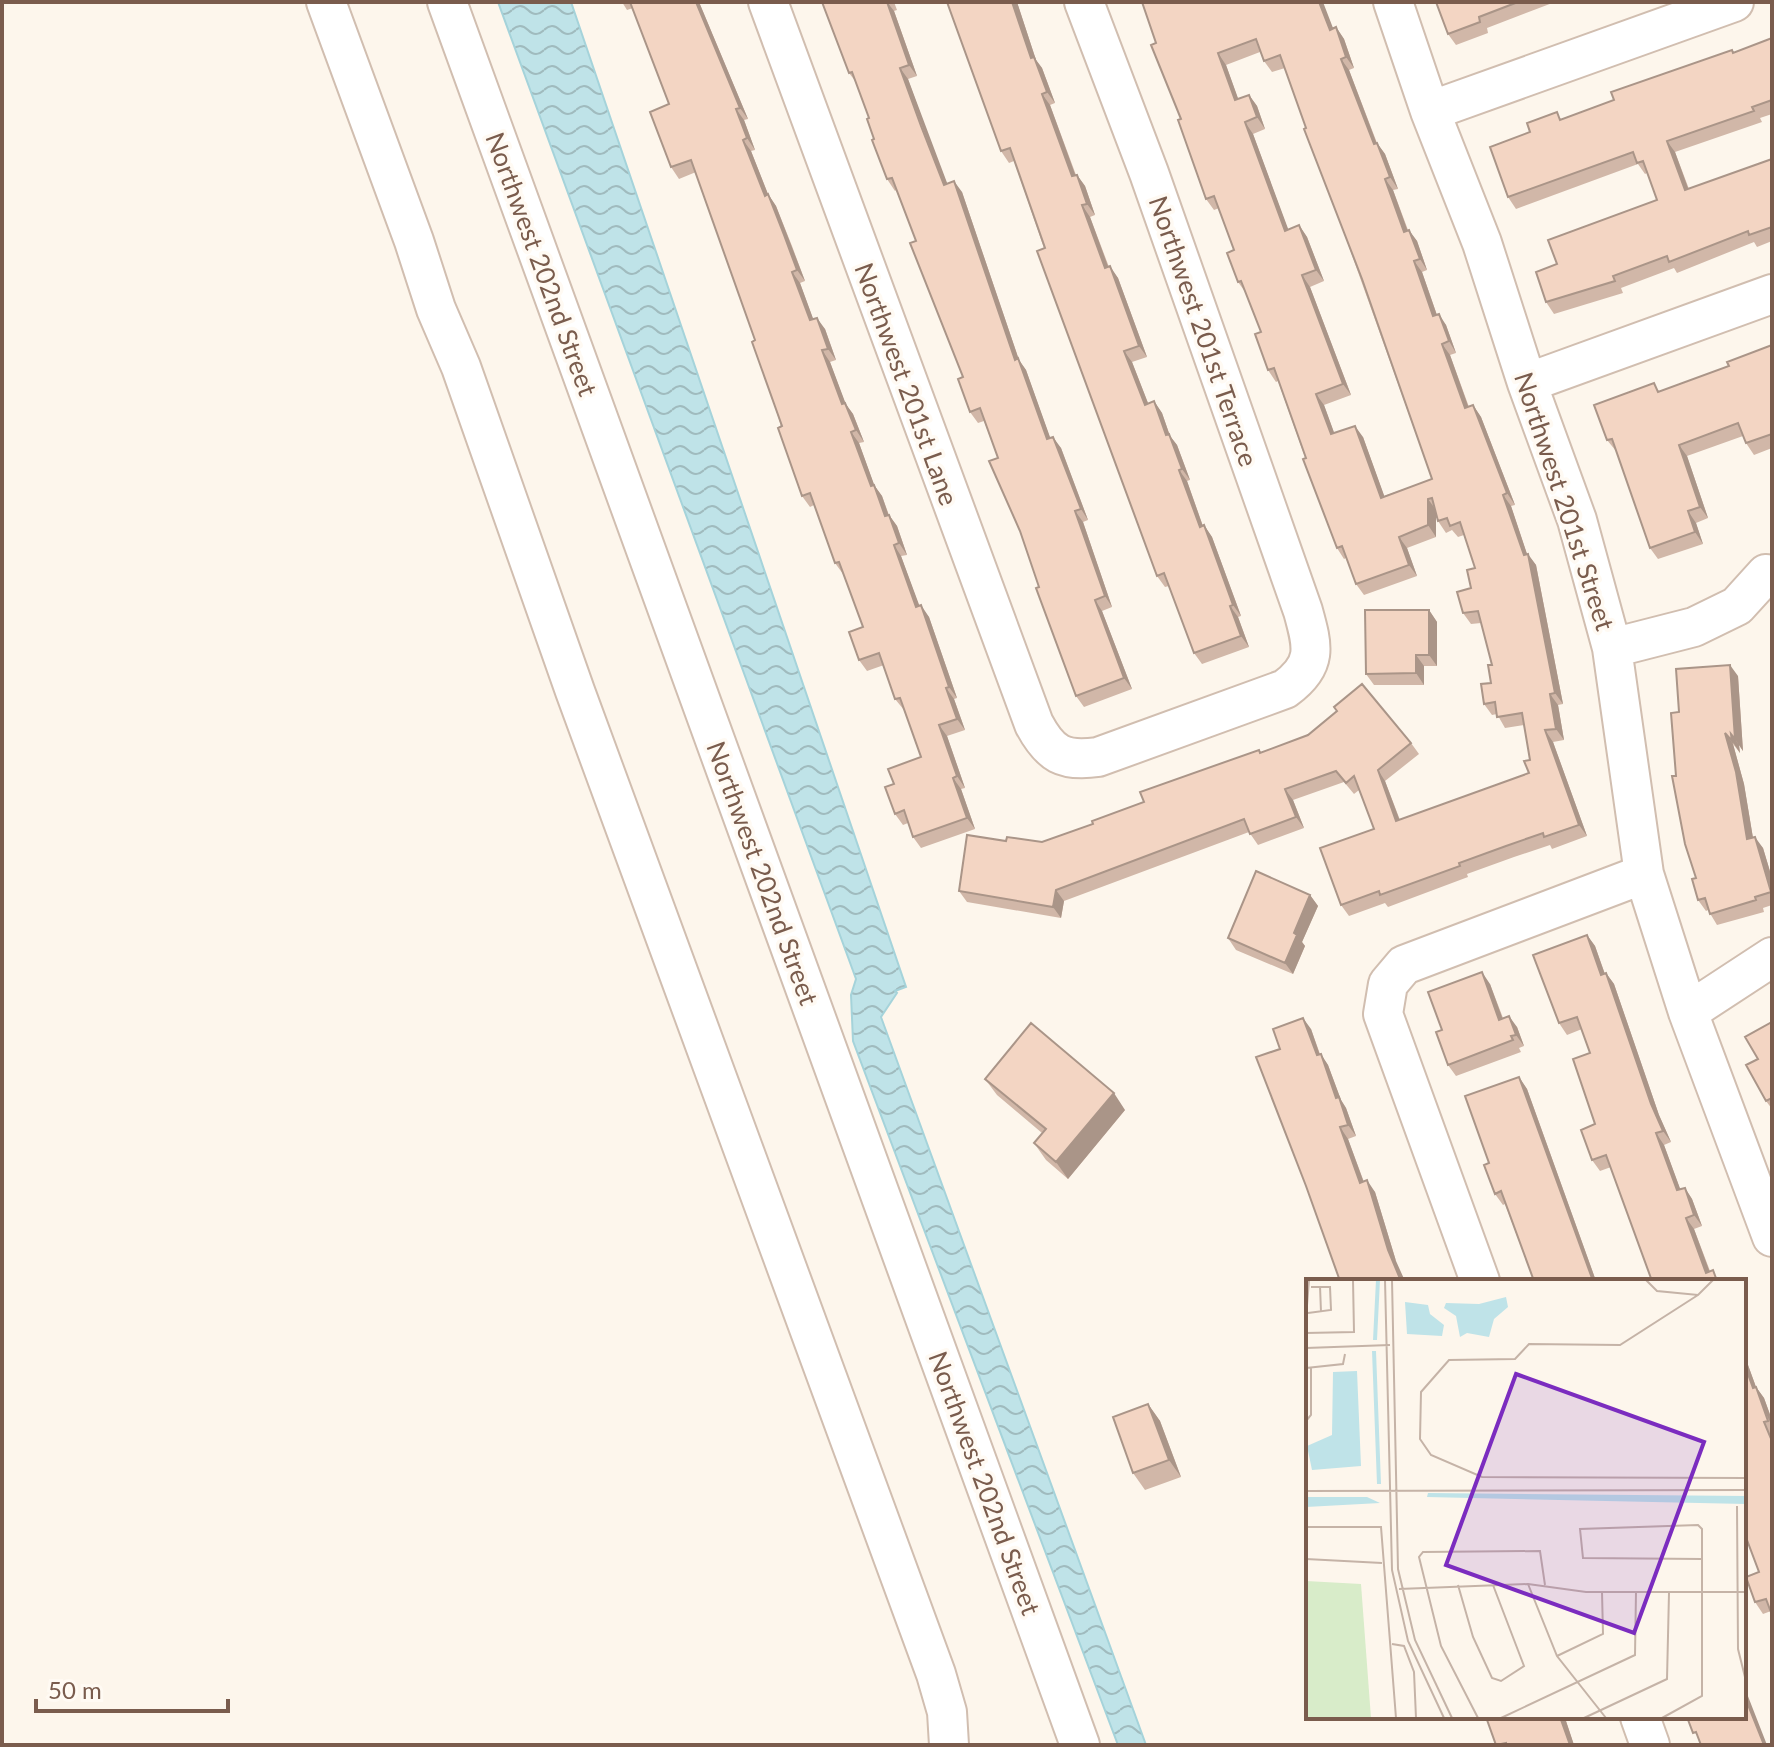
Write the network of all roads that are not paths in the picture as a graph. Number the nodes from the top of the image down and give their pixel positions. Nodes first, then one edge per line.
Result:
1 (326, 2) edge
2 (447, 2) edge
3 (768, 2) edge
4 (1084, 2) edge
5 (1393, 2) edge
6 (1734, 2) edge
7 (1430, 111) junction
8 (1772, 294) edge
9 (1527, 383) junction
10 (1766, 574) dead end
11 (1612, 648) junction
12 (1310, 662) joint
13 (1644, 874) junction
14 (1772, 957) edge
15 (1688, 1012) junction
16 (1772, 1237) edge
17 (1479, 1279) edge
18 (1641, 1719) edge
19 (949, 1745) edge
20 (1080, 1745) edge
21 (1650, 1745) edge

1 - 19 street
2 - 20 street, Northwest 202nd Street
3 - 12 street, Northwest 201st Lane
4 - 12 street, Northwest 201st Terrace
5 - 7 street, Northwest 201st Street
6 - 7 street
7 - 9 street, Northwest 201st Street
8 - 9 street
9 - 11 street, Northwest 201st Street
10 - 11 street
11 - 13 street, Northwest 201st Street
13 - 15 street, Northwest 201st Street
13 - 17 street
14 - 15 street
15 - 16 street, Northwest 201st Street
18 - 21 street

